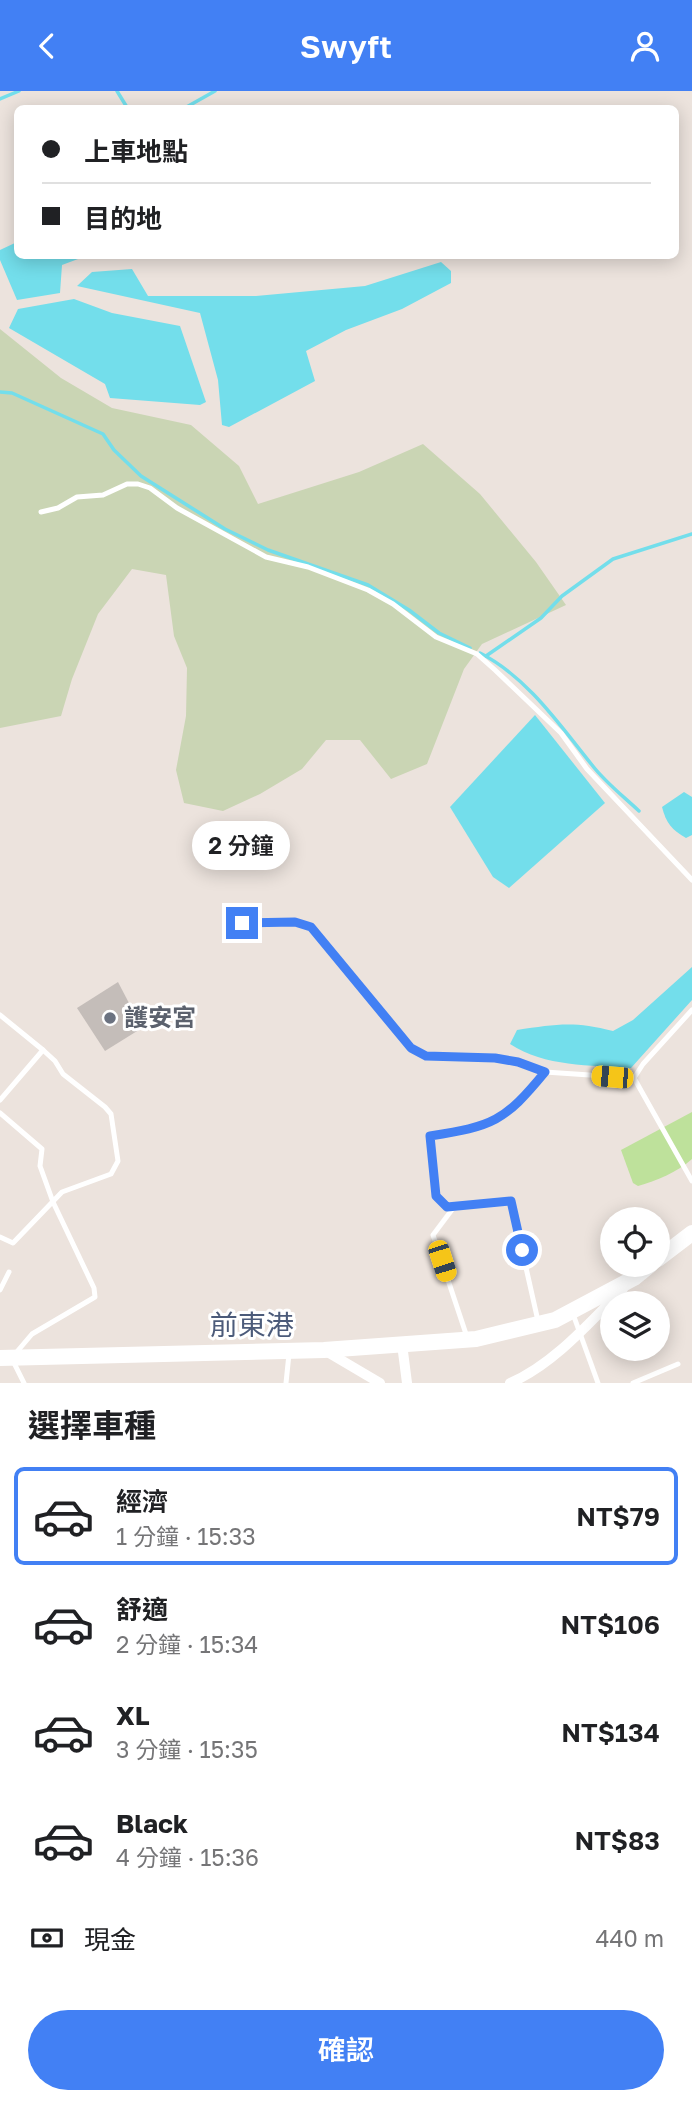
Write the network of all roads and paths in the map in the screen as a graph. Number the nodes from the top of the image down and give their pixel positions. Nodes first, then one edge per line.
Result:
1 (41, 512) dead end
2 (692, 880) edge
3 (242, 923) dead end
4 (692, 1010) edge
5 (0, 1015) edge
6 (43, 1050) junction
7 (545, 1072) junction
8 (634, 1078) junction
9 (0, 1100) edge
10 (0, 1113) edge
11 (692, 1181) edge
12 (53, 1202) junction
13 (454, 1207) junction
14 (692, 1233) edge
15 (0, 1237) edge
16 (670, 1250) edge
17 (9, 1272) dead end
18 (634, 1278) joint
19 (0, 1290) edge
20 (572, 1311) junction
21 (538, 1324) junction
22 (579, 1333) junction
23 (468, 1339) junction
24 (402, 1345) junction
25 (324, 1350) junction
26 (290, 1351) junction
27 (5, 1358) edge
28 (678, 1364) dead end
29 (24, 1383) edge
30 (286, 1383) edge
31 (380, 1383) edge
32 (407, 1383) edge
33 (510, 1383) edge
34 (598, 1383) edge
35 (633, 1383) edge

1 - 2 lane
3 - 7 lane
4 - 8 lane
5 - 6 lane
6 - 9 lane
6 - 12 lane
7 - 8 lane
7 - 13 lane
8 - 11 lane
10 - 12 lane
12 - 15 lane
12 - 27 lane
13 - 21 lane
13 - 23 lane
14 - 16 main road
17 - 19 lane
18 - 20 main road
18 - 22 street
20 - 21 main road
20 - 22 lane
21 - 23 main road
22 - 33 street
22 - 34 lane
23 - 24 main road
24 - 25 main road
24 - 32 street
25 - 26 main road
25 - 31 street
26 - 27 main road
26 - 30 lane
27 - 29 lane
28 - 35 lane

